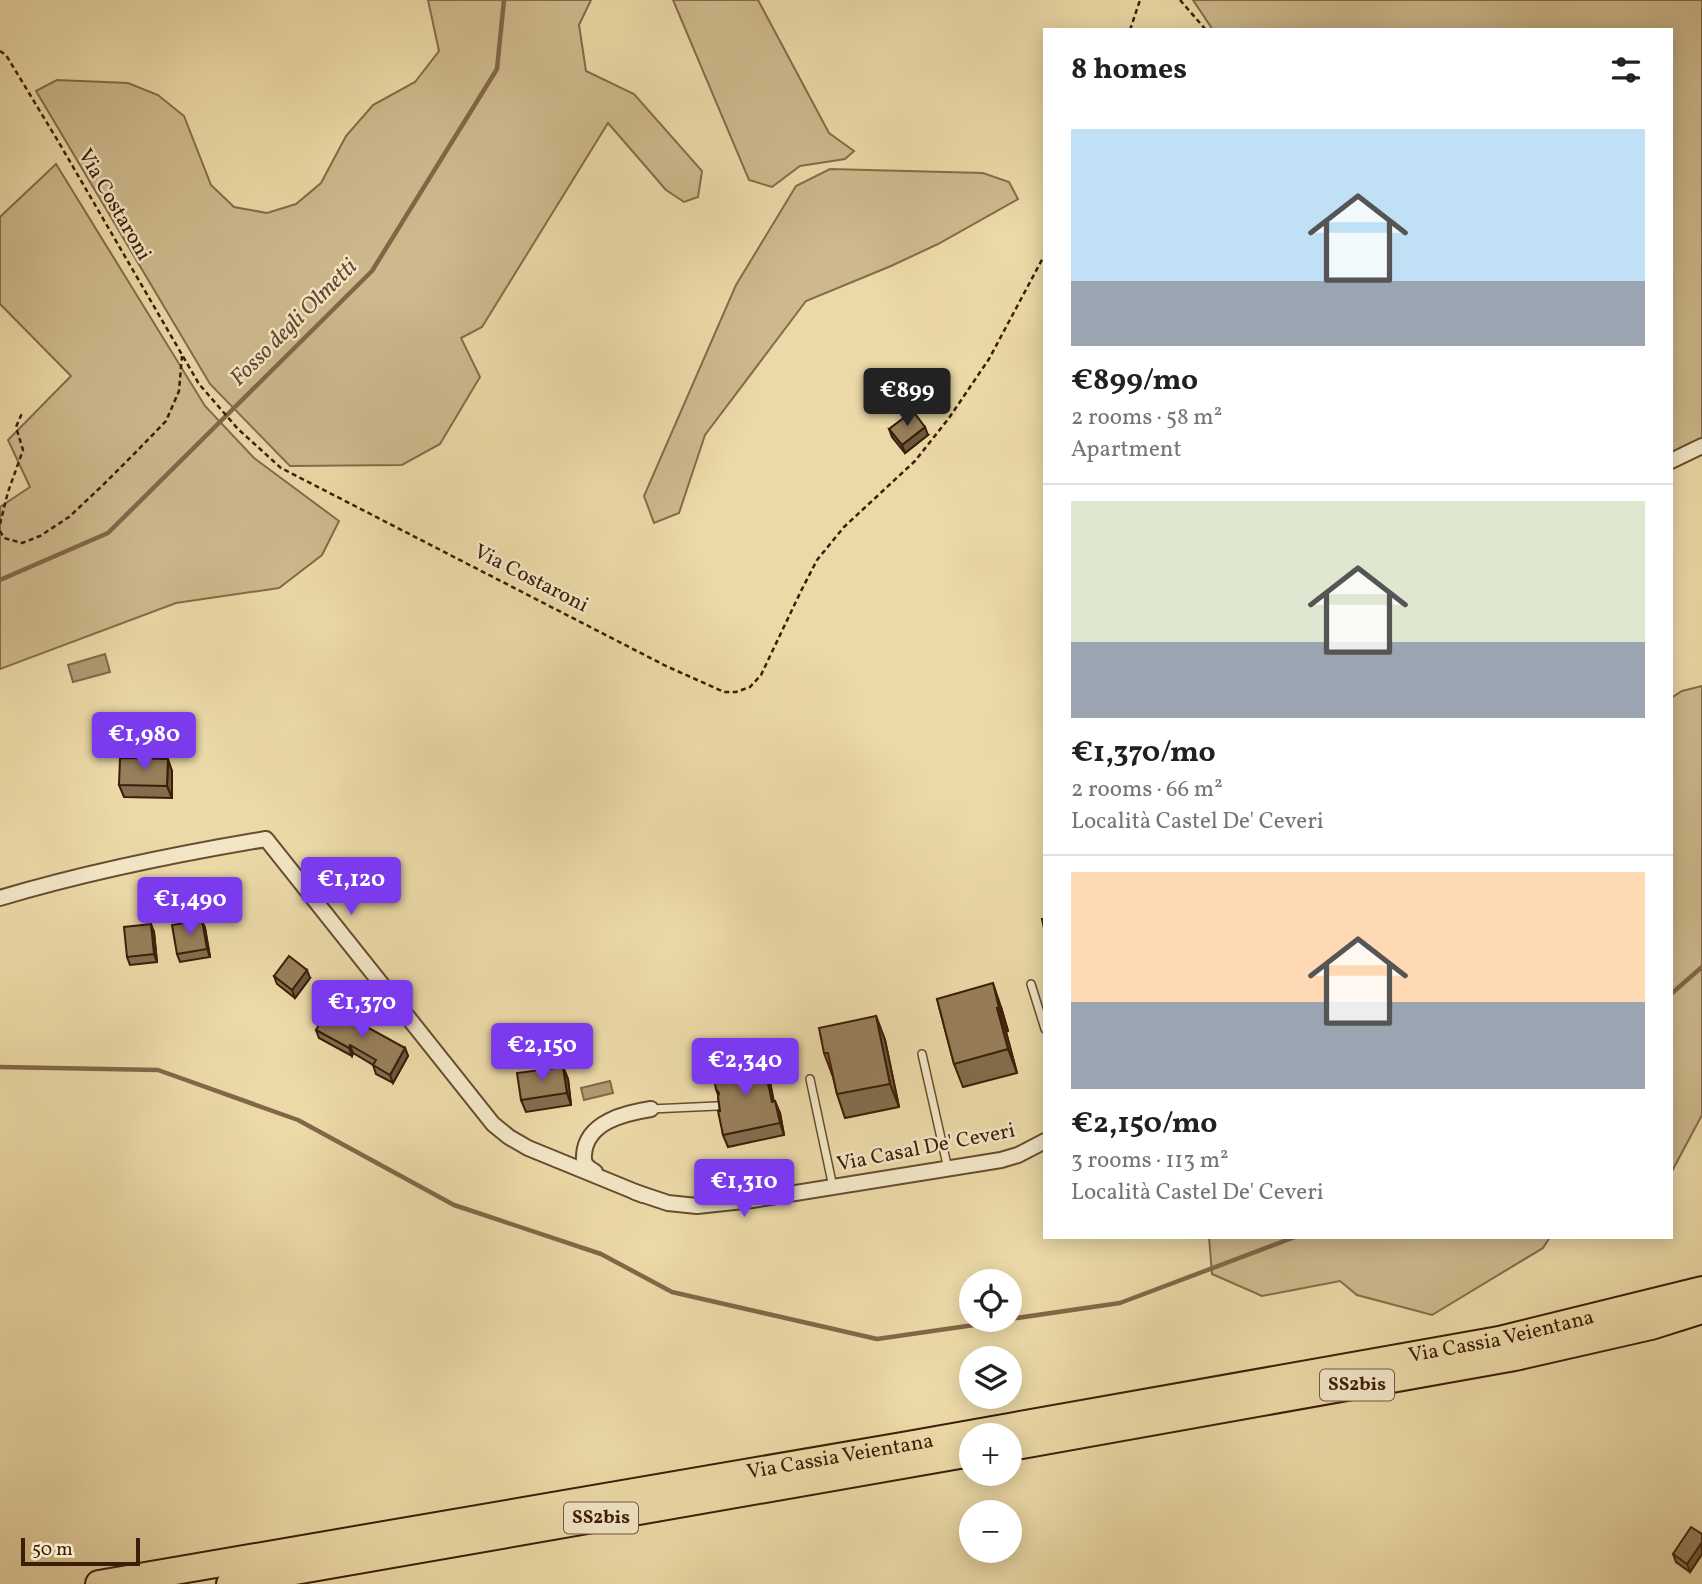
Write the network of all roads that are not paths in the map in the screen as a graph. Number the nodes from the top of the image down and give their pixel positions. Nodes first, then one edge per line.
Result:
1 (1702, 446) edge
2 (1673, 460) edge
3 (0, 898) edge
4 (1031, 985) dead end
5 (1043, 1023) edge
6 (922, 1054) dead end
7 (810, 1079) dead end
8 (717, 1106) edge
9 (651, 1110) joint
10 (1043, 1142) edge
11 (948, 1169) junction
12 (833, 1187) junction
13 (643, 1195) junction
14 (1702, 1290) edge
15 (1702, 1310) edge
16 (1022, 1445) edge
17 (959, 1455) edge
18 (99, 1584) edge
19 (230, 1584) edge

1 - 2 street
3 - 13 street
4 - 5 lane
6 - 11 lane
7 - 12 lane
8 - 9 lane
9 - 13 street, Via Casal De' Ceveri
10 - 11 street, Via Casal De' Ceveri
11 - 12 street, Via Casal De' Ceveri
12 - 13 street, Via Casal De' Ceveri
14 - 18 highway, Via Cassia Veientana / SS2bis
15 - 16 highway, Via Cassia Veientana / SS2bis
17 - 19 highway, Via Cassia Veientana / SS2bis

